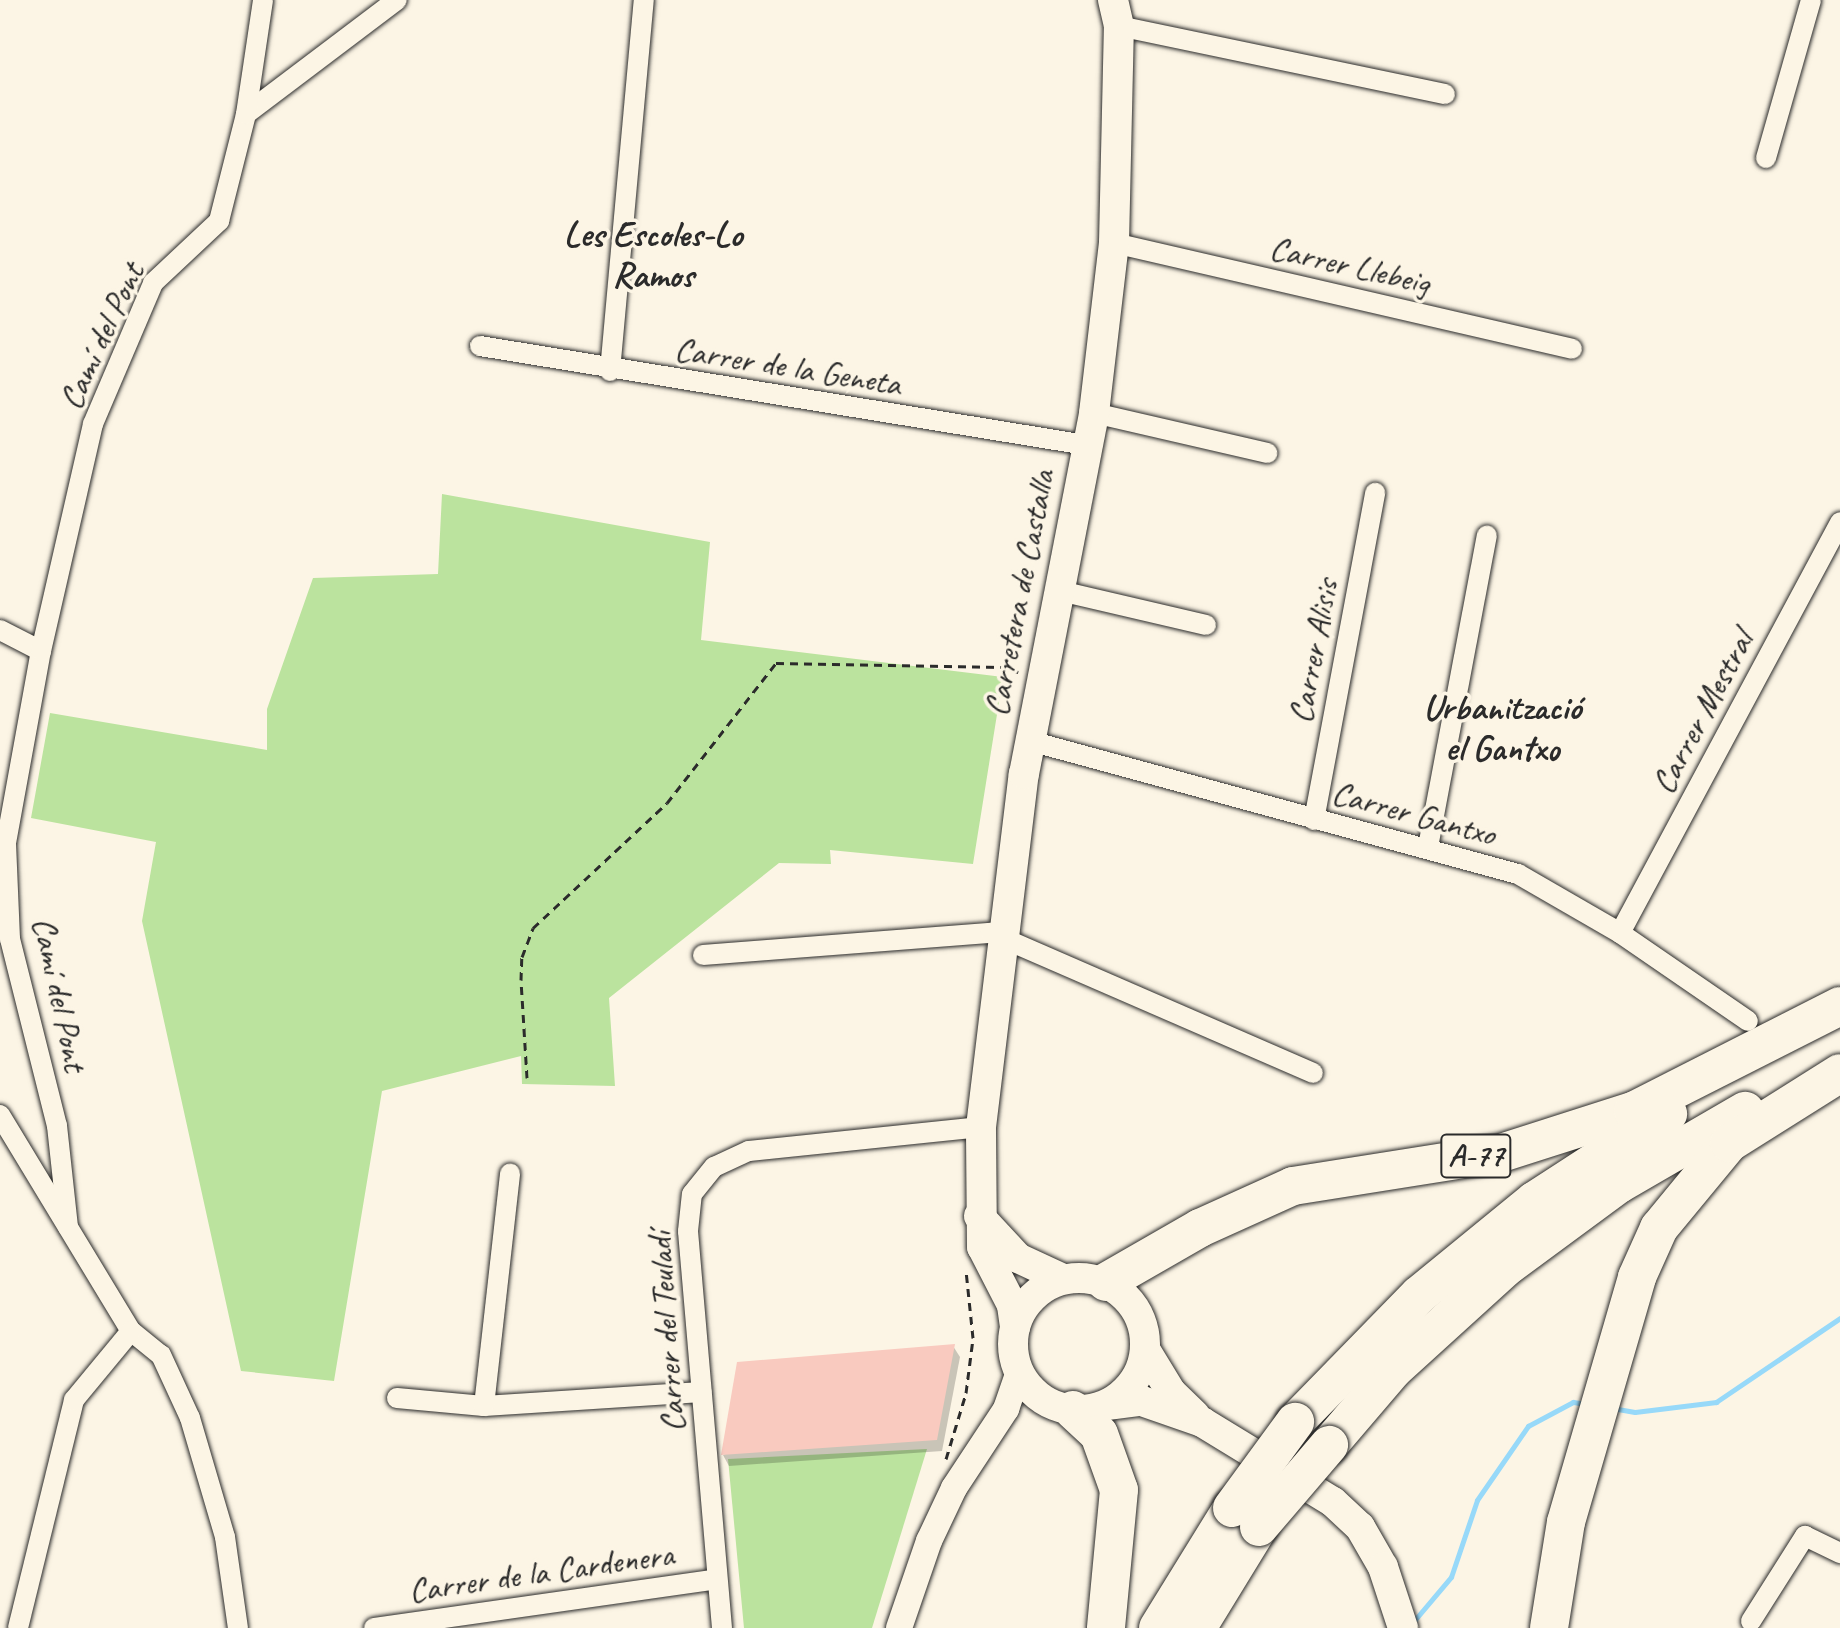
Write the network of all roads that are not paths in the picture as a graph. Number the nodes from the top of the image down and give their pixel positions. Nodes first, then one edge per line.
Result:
1 (263, 0) edge
2 (397, 0) edge
3 (644, 0) edge
4 (1811, 0) edge
5 (1116, 13) edge
6 (1445, 94) dead end
7 (246, 114) junction
8 (1766, 158) dead end
9 (1114, 243) junction
10 (480, 346) dead end
11 (1572, 349) dead end
12 (610, 371) junction
13 (1094, 413) junction
14 (1086, 445) junction
15 (1267, 453) dead end
16 (1375, 493) dead end
17 (1840, 522) edge
18 (1487, 536) dead end
19 (1056, 590) junction
20 (1206, 625) dead end
21 (0, 630) edge
22 (41, 651) junction
23 (1030, 741) junction
24 (1314, 820) junction
25 (1428, 847) junction
26 (1620, 933) junction
27 (1004, 942) junction
28 (703, 955) dead end
29 (1840, 1006) edge
30 (1748, 1021) dead end
31 (1840, 1022) edge
32 (1840, 1060) edge
33 (1313, 1073) dead end
34 (1840, 1073) edge
35 (0, 1115) edge
36 (981, 1127) junction
37 (510, 1173) dead end
38 (978, 1208) junction
39 (68, 1227) junction
40 (1063, 1279) junction
41 (1106, 1282) junction
42 (1015, 1327) junction
43 (131, 1331) junction
44 (1146, 1351) junction
45 (1026, 1382) junction
46 (702, 1392) junction
47 (397, 1398) dead end
48 (484, 1406) junction
49 (1090, 1408) junction
50 (1202, 1422) junction
51 (1246, 1517) junction
52 (1566, 1522) junction
53 (1840, 1553) edge
54 (717, 1579) junction
55 (1751, 1621) dead end
56 (18, 1628) edge
57 (238, 1628) edge
58 (374, 1628) edge
59 (722, 1628) edge
60 (899, 1628) edge
61 (1106, 1628) edge
62 (1158, 1628) edge
63 (1197, 1628) edge
64 (1403, 1628) edge
65 (1535, 1628) edge
66 (1549, 1628) edge

1 - 7 street, Camí del Pont
2 - 7 street
3 - 12 street
4 - 8 street
5 - 6 street
5 - 9 main road, Carretera de Castalla
7 - 22 street, Camí del Pont
9 - 11 street, Carrer Llebeig
9 - 13 main road, Carretera de Castalla
10 - 12 street, Carrer de la Geneta
12 - 14 street, Carrer de la Geneta
13 - 14 main road, Carretera de Castalla
13 - 15 street
14 - 19 main road, Carretera de Castalla
16 - 24 street, Carrer Alisis
17 - 26 street, Carrer Mestral
18 - 25 street
19 - 20 street
19 - 23 main road, Carretera de Castalla
21 - 22 street
22 - 39 street, Camí del Pont
23 - 24 street, Carrer Gantxo
23 - 27 main road, Carretera de Castalla
24 - 25 street, Carrer Gantxo
25 - 26 street, Carrer Gantxo
26 - 30 street, Carrer Gantxo
27 - 28 street
27 - 33 street
27 - 36 main road, Carretera de Castalla
29 - 41 highway, A-77
31 - 51 highway, A-77, bridge
32 - 51 highway, A-77, bridge
34 - 52 highway
35 - 39 street
36 - 38 main road, Carretera de Castalla
36 - 46 street, Carrer del Teuladí
37 - 48 street
38 - 40 main road
38 - 42 main road, Carretera de Castalla
39 - 43 street, Camí del Pont
40 - 41 main road
40 - 42 main road
41 - 44 main road
42 - 45 main road
43 - 56 street
43 - 57 street, Camí del Pont
44 - 49 main road
44 - 50 main road
45 - 49 main road
45 - 60 street
46 - 48 street
46 - 54 street, Carrer del Teuladí
47 - 48 street
49 - 50 main road
49 - 61 highway
50 - 64 main road
51 - 62 highway, A-77
51 - 63 highway, A-77
52 - 65 highway
52 - 66 highway
53 - 55 street
54 - 58 street, Carrer de la Cardenera
54 - 59 street, Carrer del Teuladí

